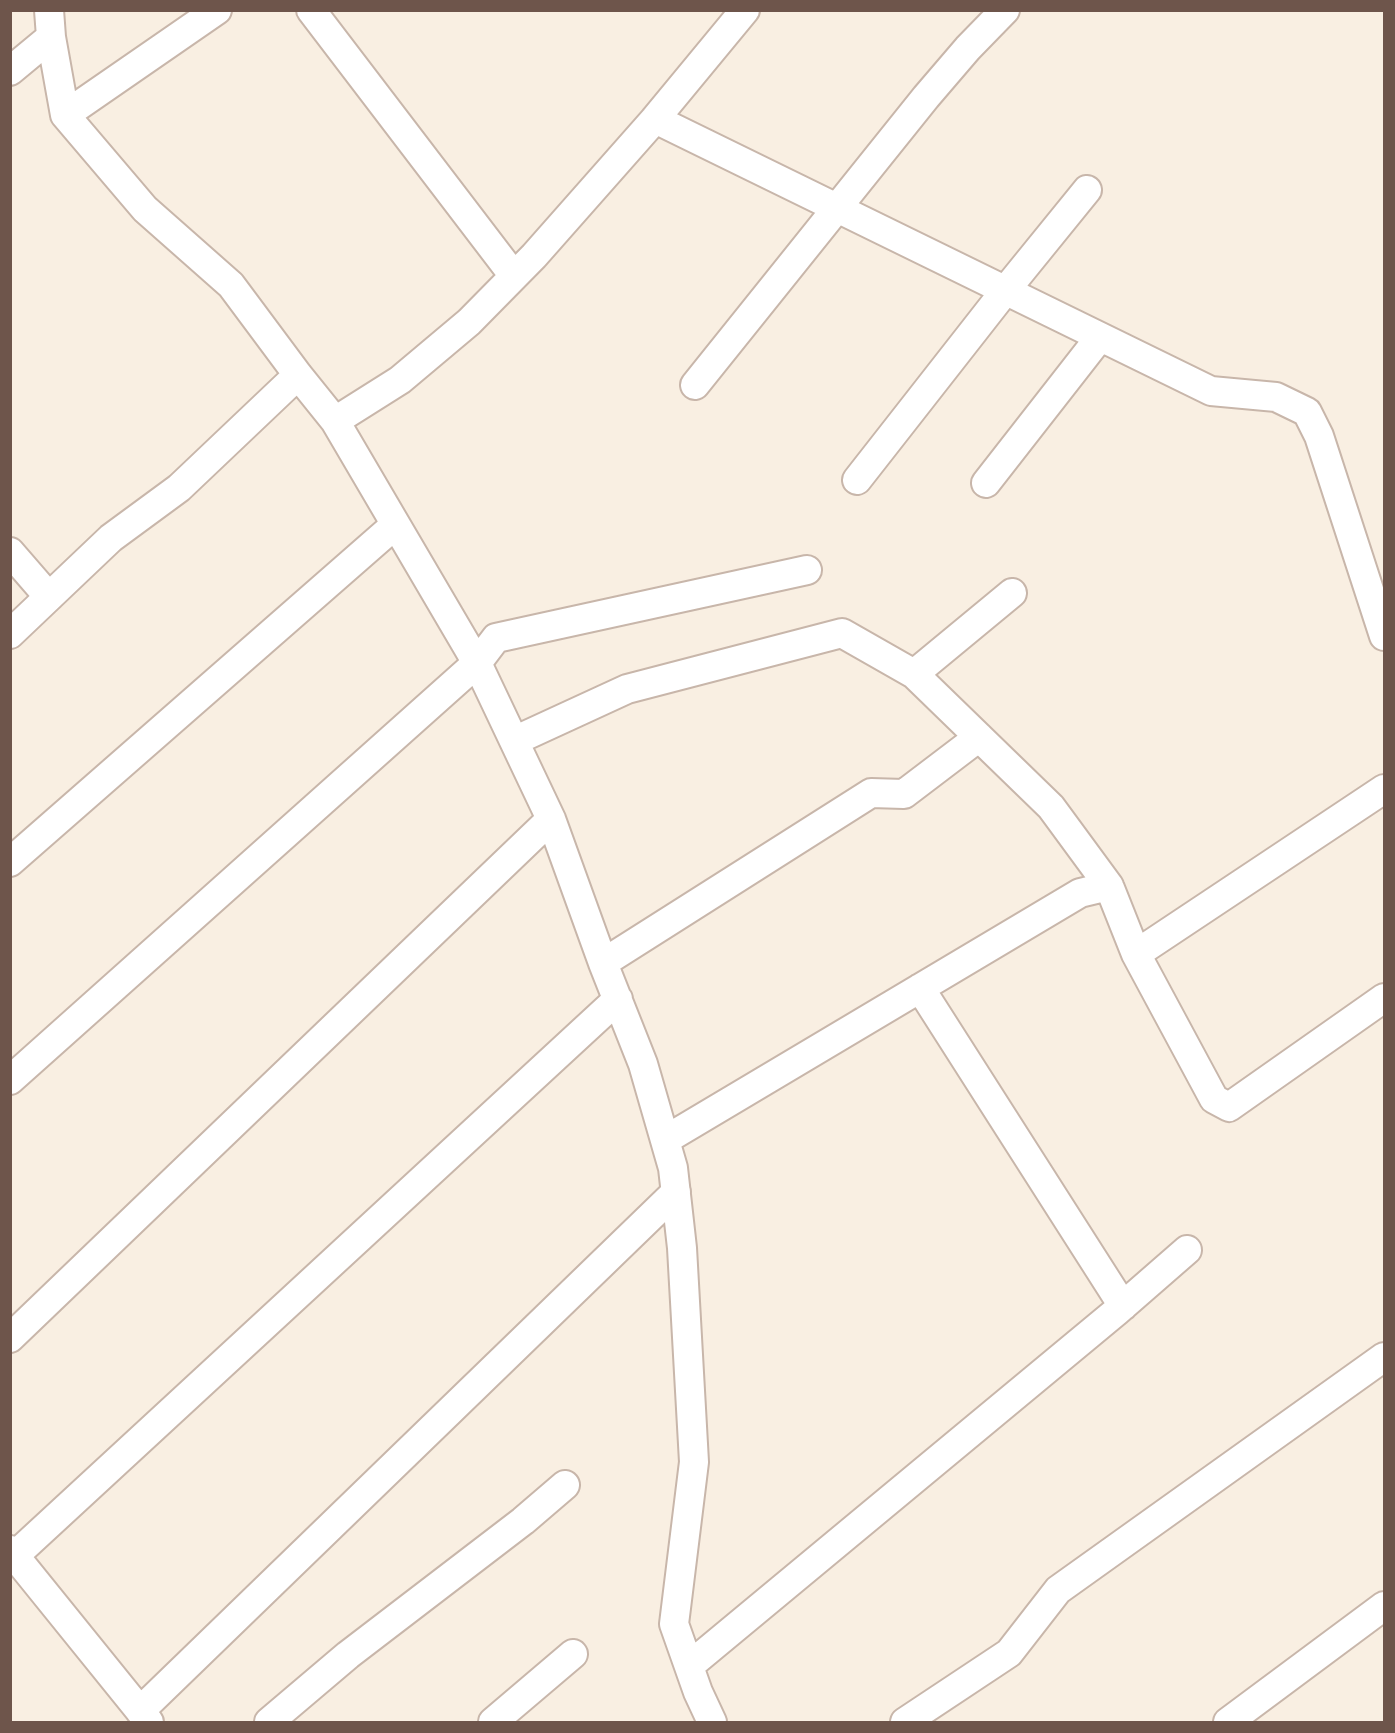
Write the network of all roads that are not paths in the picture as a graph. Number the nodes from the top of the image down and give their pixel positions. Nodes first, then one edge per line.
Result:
1 (217, 10) edge
2 (311, 10) edge
3 (745, 10) edge
4 (1005, 10) edge
5 (50, 24) edge
6 (10, 71) edge
7 (65, 116) junction
8 (655, 119) junction
9 (1087, 190) dead end
10 (838, 209) junction
11 (514, 276) junction
12 (1005, 291) junction
13 (1100, 337) junction
14 (298, 375) junction
15 (695, 385) dead end
16 (335, 421) junction
17 (857, 480) dead end
18 (986, 483) dead end
19 (395, 525) junction
20 (10, 552) edge
21 (807, 570) dead end
22 (1012, 593) dead end
23 (49, 597) junction
24 (10, 634) edge
25 (1384, 636) edge
26 (477, 663) junction
27 (914, 674) junction
28 (979, 737) junction
29 (514, 741) junction
30 (1384, 789) edge
31 (551, 819) junction
32 (10, 862) edge
33 (1109, 886) junction
34 (1136, 954) junction
35 (603, 963) junction
36 (920, 988) junction
37 (1384, 998) edge
38 (618, 999) junction
39 (10, 1080) edge
40 (665, 1140) junction
41 (676, 1192) junction
42 (1187, 1250) dead end
43 (1123, 1306) junction
44 (10, 1338) edge
45 (1384, 1357) edge
46 (565, 1485) dead end
47 (12, 1555) edge
48 (1384, 1606) edge
49 (573, 1654) dead end
50 (689, 1666) junction
51 (144, 1717) edge
52 (269, 1722) edge
53 (493, 1722) edge
54 (712, 1722) edge
55 (905, 1722) edge
56 (1228, 1722) edge

1 - 7 street
2 - 11 street
3 - 8 street
4 - 10 street
5 - 6 street
5 - 7 street
7 - 14 street
8 - 10 street
8 - 11 street
9 - 12 street
10 - 12 street
10 - 15 street
11 - 16 street
12 - 13 street
12 - 17 street
13 - 18 street
13 - 25 street
14 - 16 street
14 - 23 street
16 - 19 street
19 - 26 street
19 - 32 street
20 - 23 street
21 - 26 street
22 - 27 street
23 - 24 street
26 - 29 street
26 - 39 street
27 - 28 street
27 - 29 street
28 - 33 street
28 - 35 street
29 - 31 street
30 - 34 street
31 - 35 street
31 - 44 street
33 - 34 street
33 - 36 street
34 - 37 street
35 - 38 street
36 - 40 street
36 - 43 street
38 - 40 street
38 - 47 street
40 - 41 street
41 - 50 street
41 - 51 street
42 - 43 street
43 - 50 street
45 - 55 street
46 - 52 street
47 - 51 street
48 - 56 street
49 - 53 street
50 - 54 street

